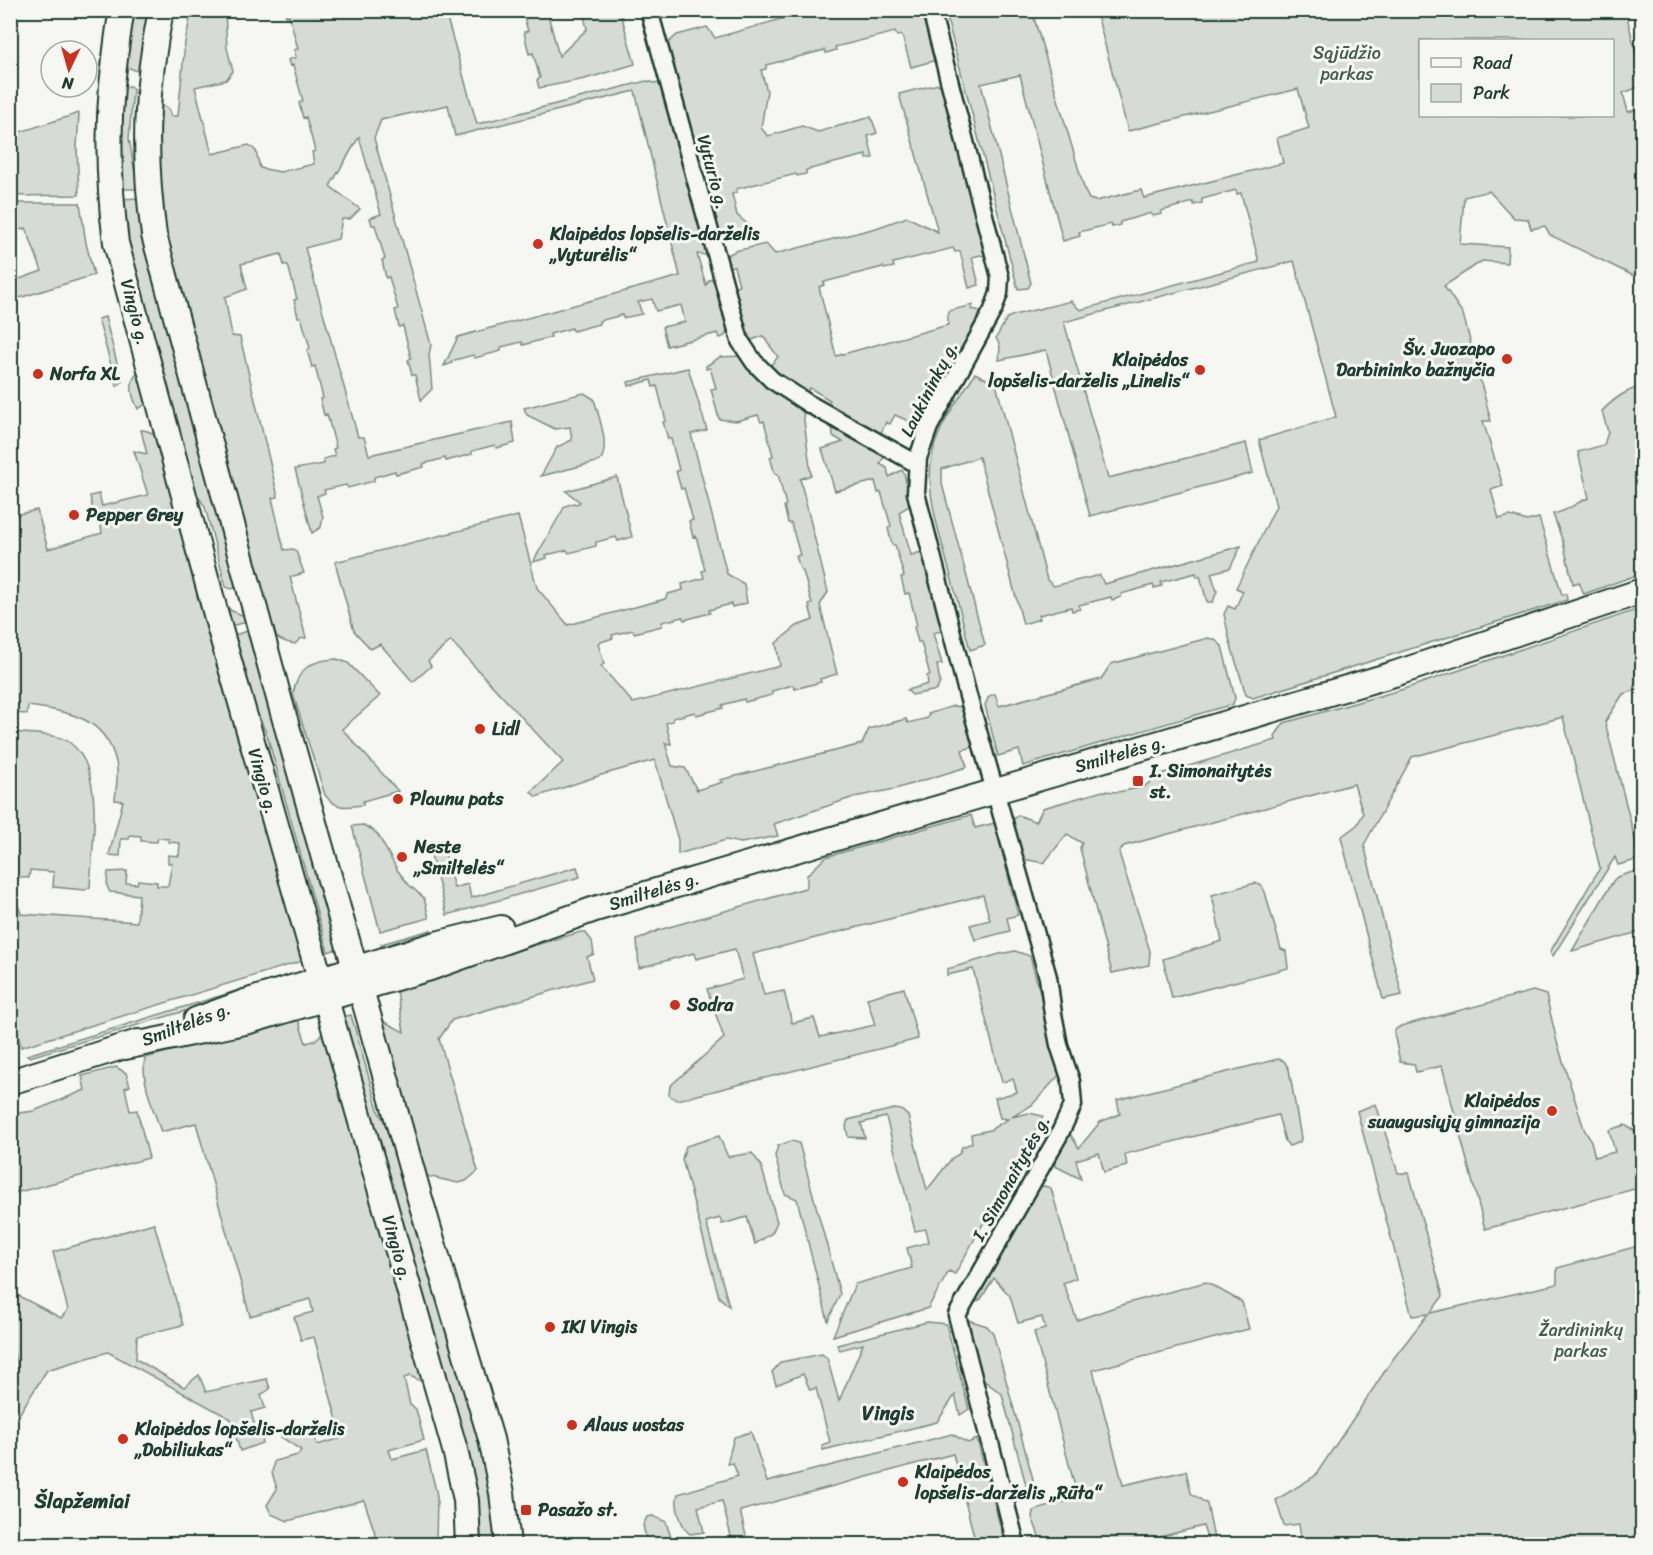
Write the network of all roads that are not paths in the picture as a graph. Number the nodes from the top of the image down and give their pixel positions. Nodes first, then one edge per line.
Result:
1 (122, 10) edge
2 (161, 10) edge
3 (649, 10) edge
4 (931, 10) edge
5 (112, 85) junction
6 (148, 91) junction
7 (917, 464) junction
8 (207, 584) junction
9 (249, 589) junction
10 (1642, 591) edge
11 (996, 789) junction
12 (357, 979) junction
13 (322, 989) junction
14 (10, 1082) edge
15 (468, 1545) edge
16 (508, 1545) edge
17 (1016, 1545) edge

1 - 5 main road, Vingio g.
2 - 6 main road, Vingio g.
3 - 7 street, Vyturio g.
4 - 7 street, Laukininkų g.
5 - 6 main road
5 - 8 main road, Vingio g.
6 - 9 main road, Vingio g.
7 - 11 street, Laukininkų g.
8 - 9 main road
8 - 13 main road, Vingio g.
9 - 12 main road, Vingio g.
10 - 11 main road, Smiltelės g.
11 - 12 main road, Smiltelės g.
11 - 17 street, I. Simonaitytės g.
12 - 13 main road, Smiltelės g.
12 - 16 main road, Vingio g.
13 - 14 main road, Smiltelės g.
13 - 15 main road, Vingio g.

